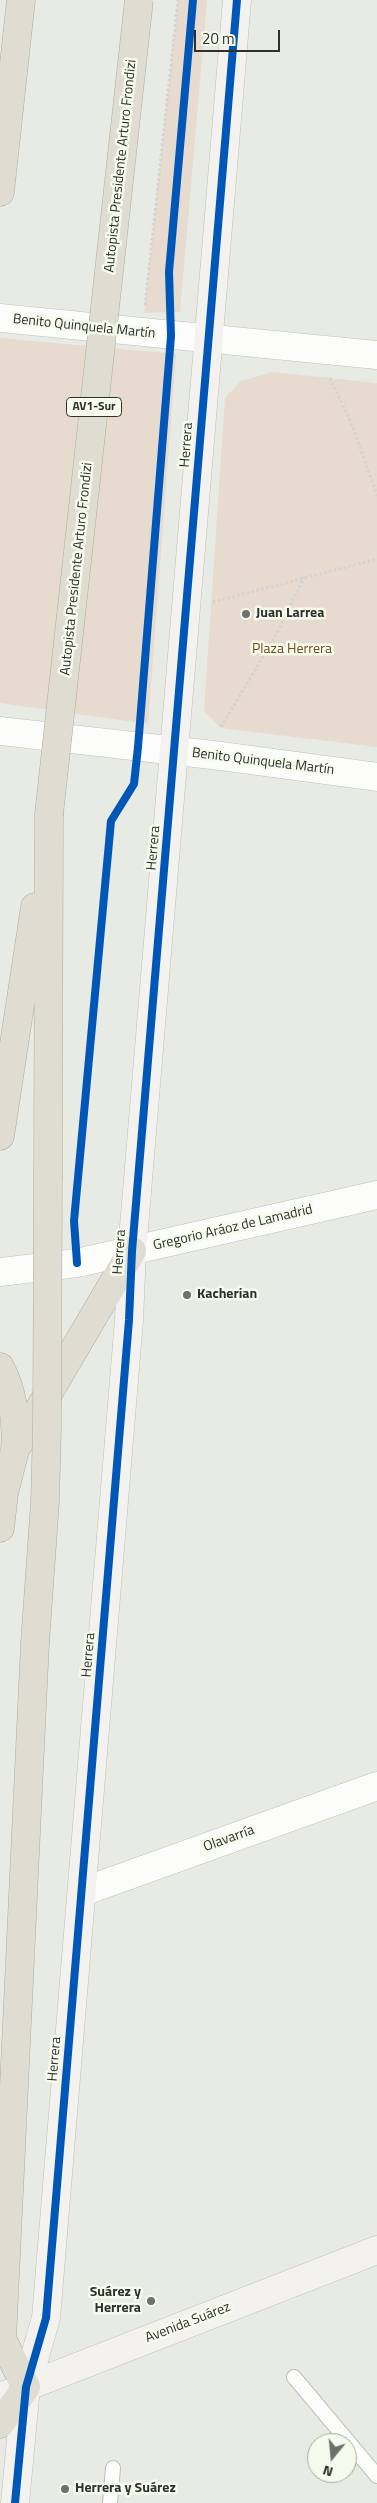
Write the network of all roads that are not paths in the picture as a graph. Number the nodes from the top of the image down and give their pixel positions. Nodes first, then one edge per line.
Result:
1 (21, 0) edge
2 (139, 0) edge
3 (239, 0) edge
4 (0, 192) edge
5 (0, 318) edge
6 (208, 340) junction
7 (377, 355) edge
8 (0, 731) edge
9 (175, 751) junction
10 (377, 777) edge
11 (50, 814) junction
12 (0, 1136) edge
13 (377, 1195) edge
14 (132, 1251) junction
15 (0, 1272) edge
16 (0, 1367) edge
17 (15, 1450) junction
18 (0, 1528) edge
19 (377, 1786) edge
20 (82, 1892) junction
21 (377, 2250) edge
22 (294, 2377) dead end
23 (26, 2387) junction
24 (0, 2397) edge
25 (0, 2424) edge
26 (113, 2468) dead end
27 (377, 2476) edge
28 (15, 2503) edge
29 (110, 2503) edge

1 - 4 highway
2 - 11 highway, Autopista Presidente Arturo Frondizi / AV1-Sur, bridge
3 - 6 street, Herrera
5 - 6 street, Benito Quinquela Martín
6 - 7 street, Benito Quinquela Martín
6 - 9 street, Herrera
8 - 9 street, Benito Quinquela Martín
9 - 10 street, Benito Quinquela Martín
9 - 14 street, Herrera
11 - 12 highway, Autopista Presidente Arturo Frondizi / AV1-Sur
11 - 23 highway, bridge
13 - 14 street, Gregorio Aráoz de Lamadrid
14 - 15 street, Gregorio Aráoz de Lamadrid
14 - 17 highway
14 - 20 street, Herrera
16 - 17 highway
17 - 18 highway
19 - 20 street, Olavarría
20 - 23 street, Herrera
21 - 23 street, Avenida Suárez
22 - 27 lane
23 - 24 street, Avenida Suárez
23 - 25 highway
23 - 28 street, Herrera
26 - 29 lane

